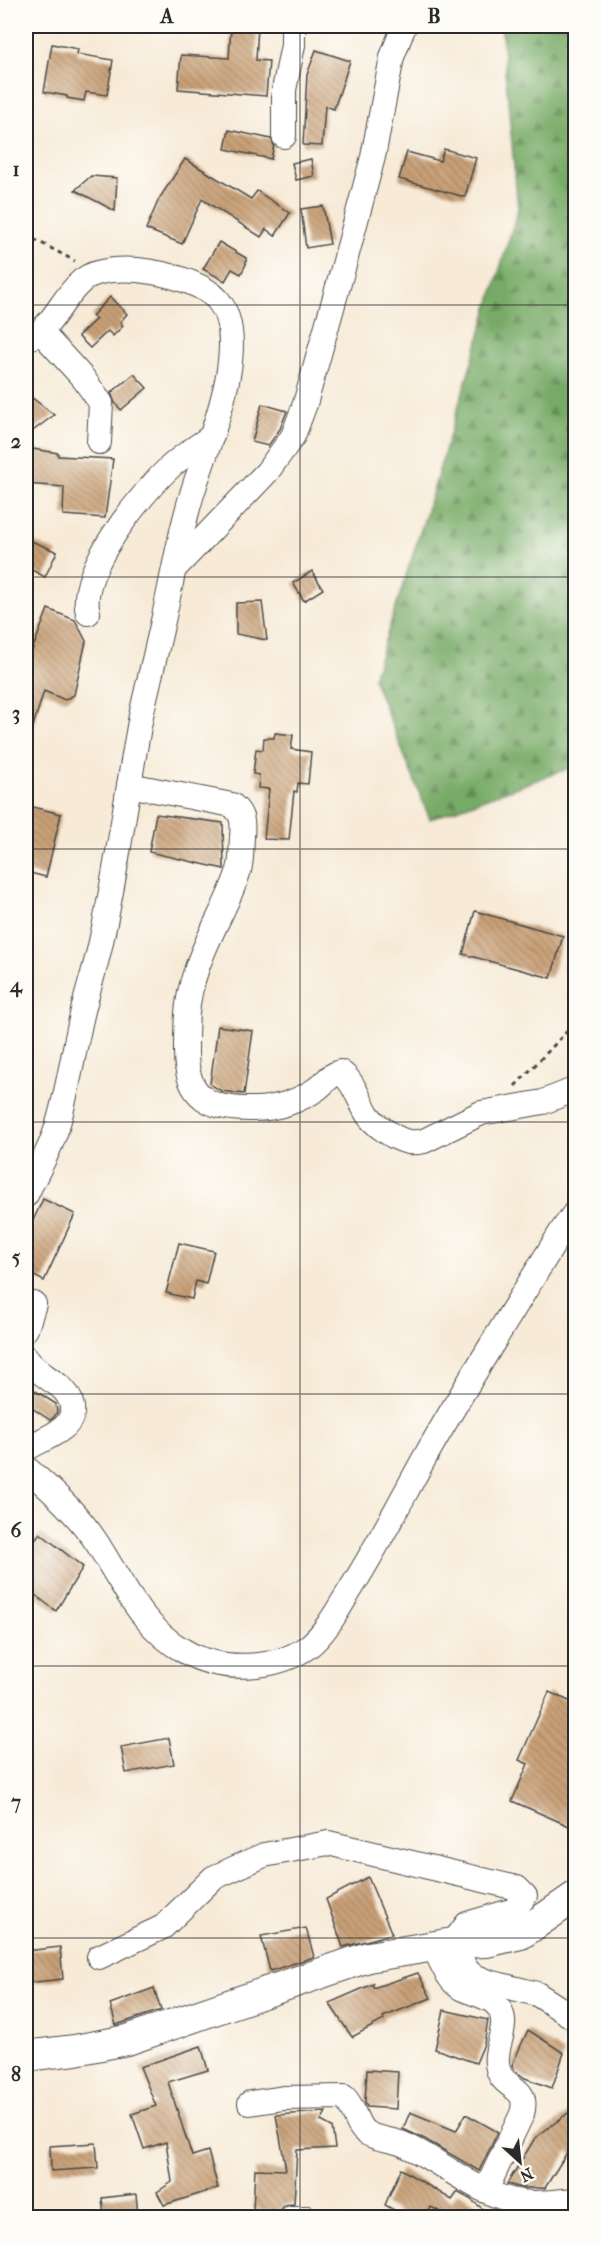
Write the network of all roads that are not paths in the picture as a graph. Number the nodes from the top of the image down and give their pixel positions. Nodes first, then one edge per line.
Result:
1 (293, 26) edge
2 (404, 26) edge
3 (284, 136) dead end
4 (33, 333) edge
5 (212, 436) junction
6 (99, 442) dead end
7 (174, 569) junction
8 (88, 613) dead end
9 (129, 785) junction
10 (576, 1089) edge
11 (26, 1195) edge
12 (576, 1211) edge
13 (34, 1304) dead end
14 (26, 1329) edge
15 (26, 1358) edge
16 (26, 1449) edge
17 (26, 1468) edge
18 (576, 1896) edge
19 (443, 1944) junction
20 (99, 1957) dead end
21 (576, 2019) edge
22 (26, 2055) edge
23 (250, 2103) dead end
24 (486, 2190) junction
25 (576, 2200) edge
26 (291, 2217) edge
27 (307, 2217) edge

1 - 3 street
2 - 7 street
4 - 5 street
4 - 6 street
5 - 7 street
5 - 8 street
7 - 9 street
9 - 10 street
9 - 11 street
12 - 17 street
13 - 14 street
15 - 16 street
18 - 19 main road
19 - 20 street
19 - 21 street
19 - 22 main road
19 - 24 street
23 - 24 street
24 - 25 street
26 - 27 street

